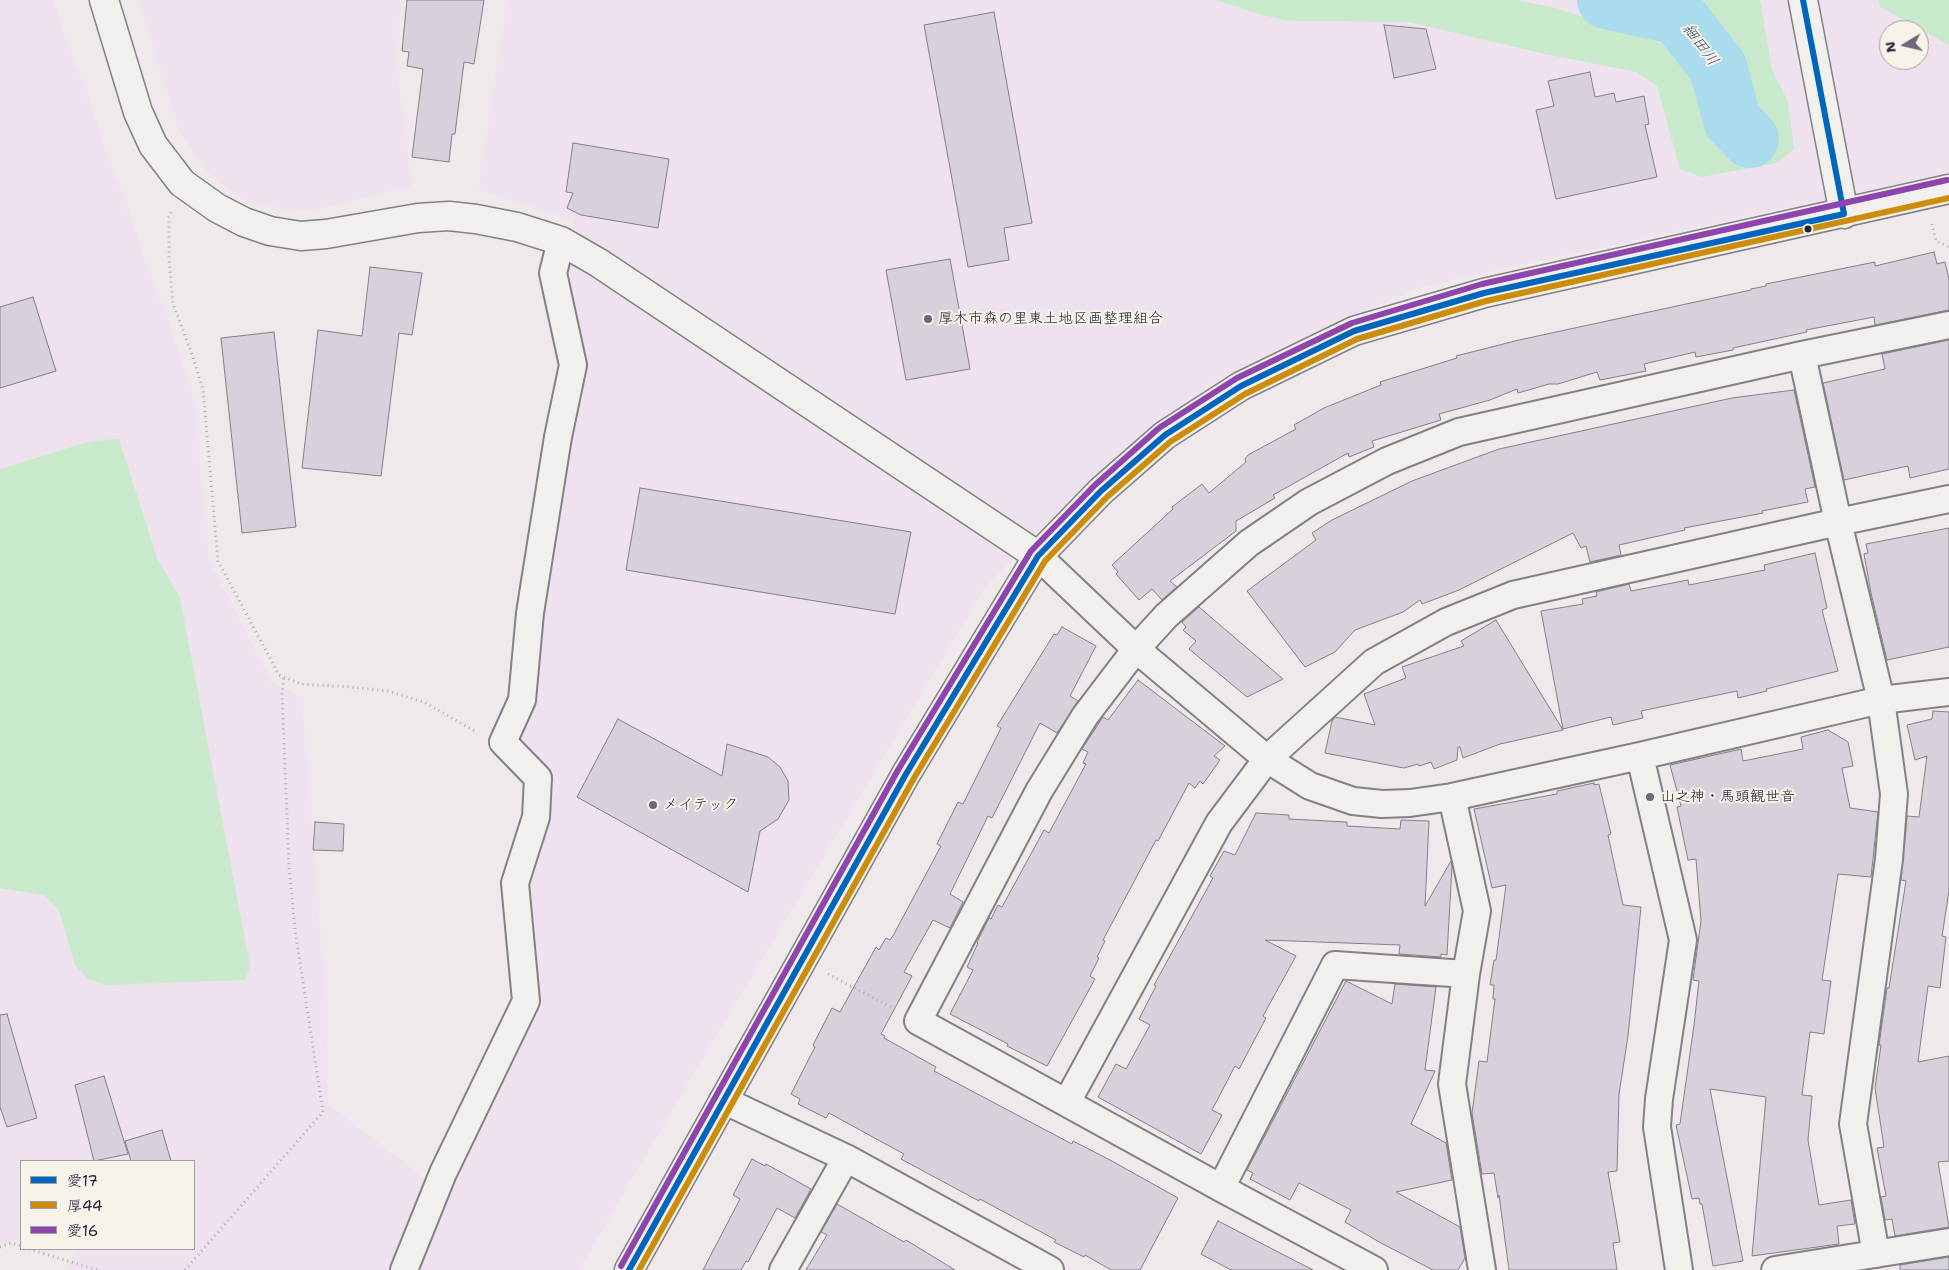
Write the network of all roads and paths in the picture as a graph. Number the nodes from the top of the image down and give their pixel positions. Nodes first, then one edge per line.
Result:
1 (104, 0) edge
2 (1803, 0) edge
3 (182, 183) junction
4 (1949, 190) edge
5 (1844, 214) junction
6 (560, 241) junction
7 (1949, 325) edge
8 (1802, 356) junction
9 (1949, 499) edge
10 (1838, 522) junction
11 (1038, 556) junction
12 (1136, 649) junction
13 (284, 677) junction
14 (1949, 692) edge
15 (1881, 700) junction
16 (503, 742) junction
17 (1640, 756) junction
18 (1266, 759) junction
19 (1452, 797) junction
20 (801, 960) junction
21 (1466, 974) junction
22 (918, 1021) junction
23 (723, 1100) junction
24 (1067, 1102) junction
25 (846, 1158) junction
26 (1222, 1188) junction
27 (1949, 1242) edge
28 (20, 1246) edge
29 (0, 1247) edge
30 (32, 1250) edge
31 (1876, 1254) junction
32 (97, 1270) edge
33 (185, 1270) edge
34 (404, 1270) edge
35 (629, 1270) edge
36 (783, 1270) edge
37 (1050, 1270) edge
38 (1374, 1270) edge
39 (1482, 1270) edge
40 (1679, 1270) edge
41 (1775, 1270) edge

1 - 3 street
2 - 5 street
3 - 6 street
3 - 13 path
4 - 5 street
5 - 11 street
6 - 11 street
6 - 16 street
7 - 8 street
8 - 10 street
8 - 12 street
9 - 10 street
10 - 15 street
10 - 18 street
11 - 12 street
11 - 20 street
12 - 18 street
12 - 22 street
13 - 16 path
13 - 33 path
14 - 15 street
15 - 17 street
15 - 31 street
16 - 34 street
17 - 19 street
17 - 40 street
18 - 19 street
18 - 24 street
19 - 21 street
20 - 22 path
20 - 23 street
21 - 26 street
21 - 39 street
22 - 24 street
23 - 25 street
23 - 35 street
24 - 26 street
25 - 36 street
25 - 37 street
26 - 38 street
27 - 31 street
28 - 29 path
30 - 32 path
31 - 41 street

